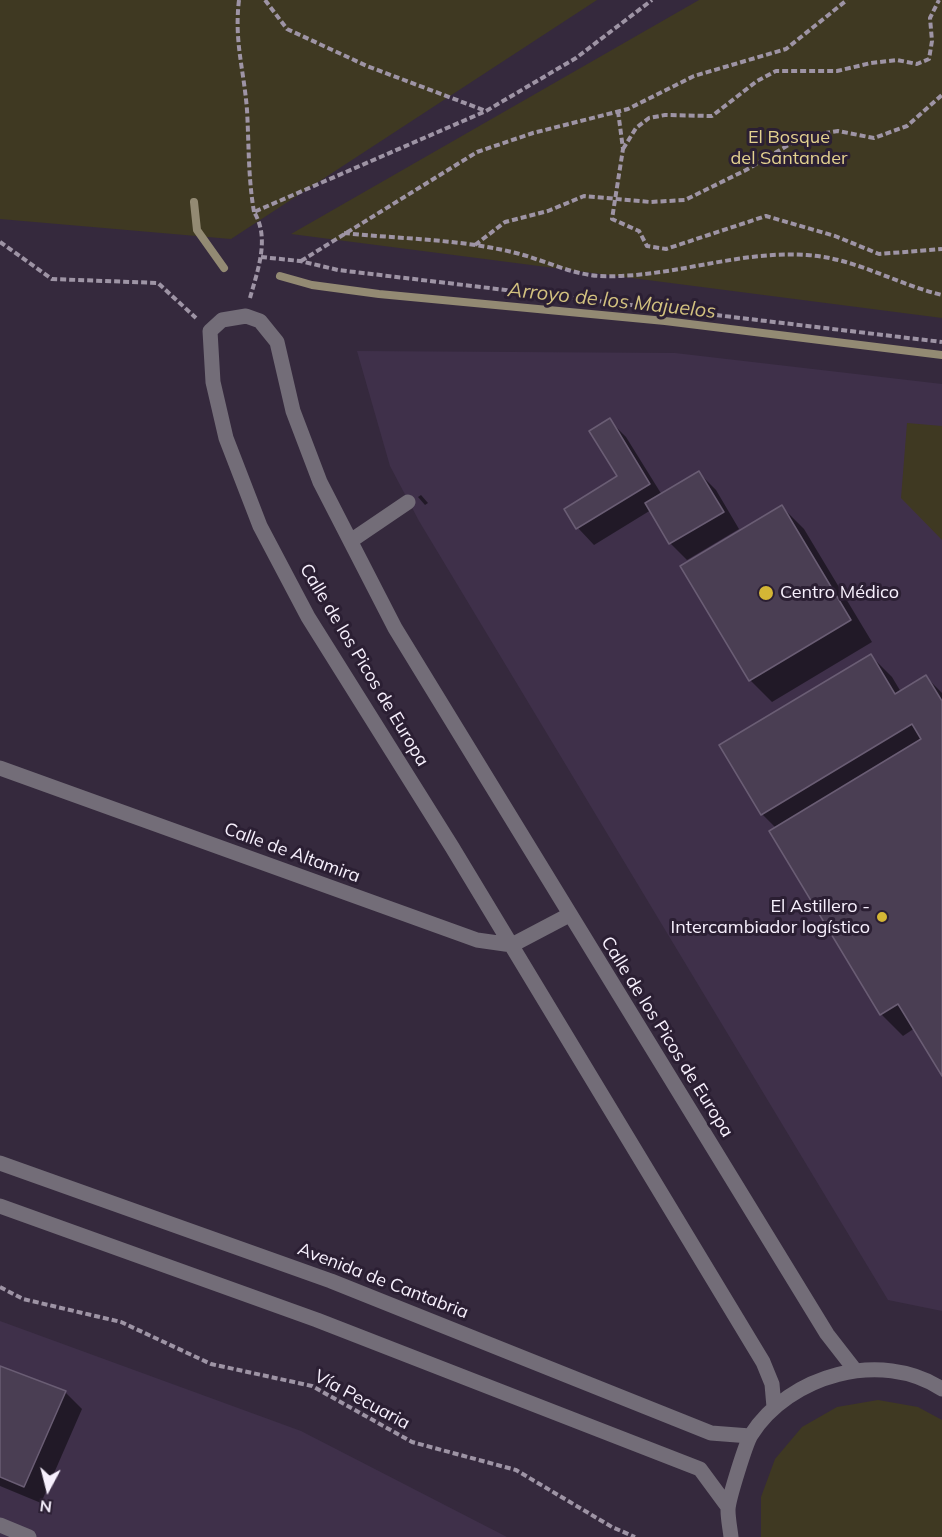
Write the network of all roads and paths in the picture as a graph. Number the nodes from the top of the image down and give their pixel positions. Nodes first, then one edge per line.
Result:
1 (239, 0) edge
2 (265, 0) edge
3 (652, 0) edge
4 (847, 0) edge
5 (939, 0) edge
6 (942, 95) edge
7 (486, 111) junction
8 (618, 111) junction
9 (623, 149) junction
10 (615, 198) junction
11 (254, 212) junction
12 (343, 233) junction
13 (0, 242) edge
14 (475, 245) junction
15 (942, 249) edge
16 (261, 256) junction
17 (300, 261) junction
18 (942, 295) edge
19 (246, 316) junction
20 (210, 331) junction
21 (942, 342) edge
22 (408, 502) dead end
23 (352, 540) junction
24 (0, 768) edge
25 (569, 915) junction
26 (512, 945) junction
27 (0, 1163) edge
28 (0, 1206) edge
29 (0, 1287) edge
30 (855, 1370) junction
31 (942, 1389) edge
32 (774, 1407) junction
33 (750, 1436) junction
34 (728, 1508) junction
35 (0, 1525) edge
36 (29, 1537) edge
37 (634, 1537) edge
38 (731, 1537) edge

1 - 11 path
2 - 7 path
3 - 7 path
4 - 8 path
5 - 9 path
6 - 10 path
7 - 11 path
8 - 9 path
8 - 12 path
9 - 10 path
10 - 14 path
10 - 15 path
11 - 16 path
12 - 14 path
12 - 17 path
13 - 20 path
14 - 18 path
16 - 17 path
16 - 19 path
17 - 21 path
19 - 20 street
19 - 23 street, Calle de los Picos de Europa
20 - 26 street, Calle de los Picos de Europa
22 - 23 street
23 - 25 street, Calle de los Picos de Europa
24 - 26 street, Calle de Altamira
25 - 26 street
25 - 30 street, Calle de los Picos de Europa
26 - 32 street, Calle de los Picos de Europa
27 - 33 street, Avenida de Cantabria
28 - 34 street
29 - 37 path, Vía Pecuaria
30 - 31 street
30 - 32 street
32 - 33 street
33 - 34 street
34 - 38 street
35 - 36 street

